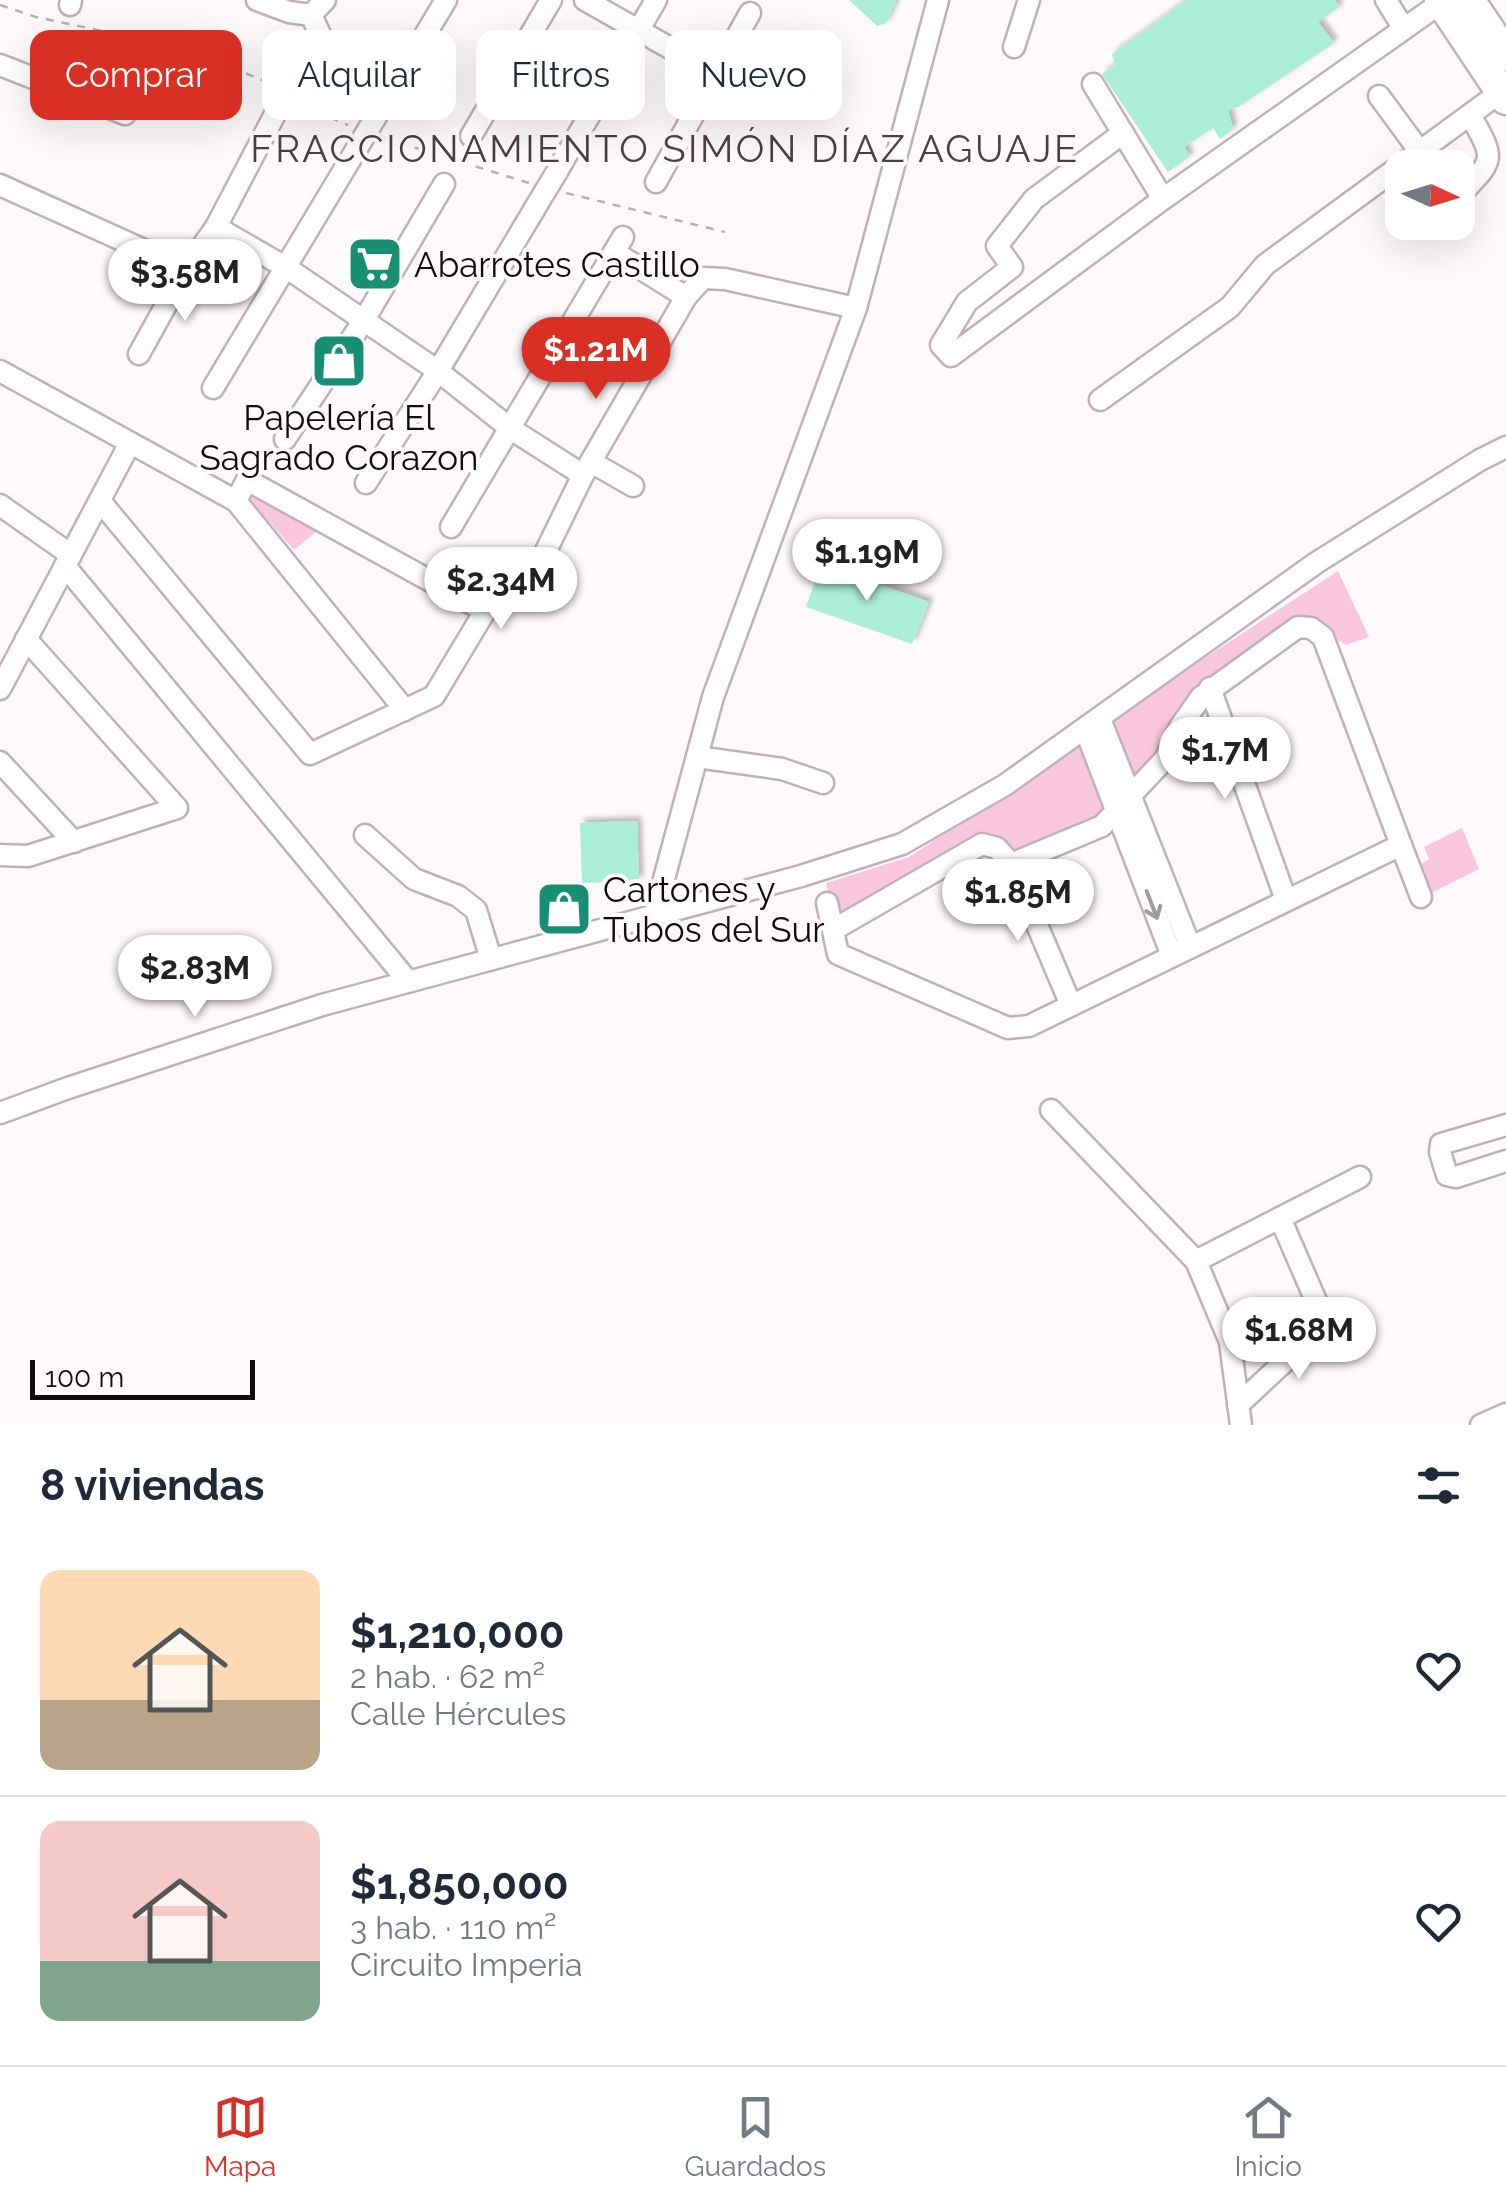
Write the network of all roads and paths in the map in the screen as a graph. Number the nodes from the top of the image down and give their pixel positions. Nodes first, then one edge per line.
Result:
1 (257, 0) edge
2 (446, 0) edge
3 (550, 0) edge
4 (585, 0) edge
5 (656, 0) edge
6 (938, 0) edge
7 (1030, 0) edge
8 (1386, 0) edge
9 (1450, 1) edge
10 (0, 5) edge
11 (318, 7) edge
12 (750, 13) dead end
13 (638, 29) junction
14 (1404, 29) junction
15 (741, 30) edge
16 (665, 45) edge
17 (1014, 46) dead end
18 (1506, 55) edge
19 (0, 65) edge
20 (30, 77) edge
21 (262, 77) edge
22 (1093, 84) dead end
23 (1504, 95) edge
24 (1379, 96) dead end
25 (1470, 115) junction
26 (272, 120) edge
27 (336, 120) edge
28 (690, 120) edge
29 (366, 133) junction
30 (1123, 134) junction
31 (471, 136) dead end
32 (1419, 150) edge
33 (1435, 150) edge
34 (1475, 178) edge
35 (656, 182) dead end
36 (444, 184) dead end
37 (0, 185) edge
38 (1385, 186) edge
39 (1162, 199) junction
40 (216, 227) junction
41 (287, 268) junction
42 (186, 269) junction
43 (686, 297) junction
44 (856, 308) junction
45 (364, 320) junction
46 (139, 354) dead end
47 (0, 371) edge
48 (438, 371) junction
49 (213, 388) dead end
50 (1100, 400) dead end
51 (511, 428) junction
52 (285, 438) dead end
53 (130, 443) junction
54 (1506, 448) edge
55 (587, 468) junction
56 (366, 483) dead end
57 (633, 486) dead end
58 (100, 501) junction
59 (236, 501) junction
60 (0, 505) edge
61 (451, 526) dead end
62 (68, 561) junction
63 (542, 561) dead end
64 (26, 639) junction
65 (2, 682) edge
66 (1210, 688) junction
67 (405, 710) junction
68 (1096, 735) junction
69 (697, 757) junction
70 (0, 762) edge
71 (823, 784) dead end
72 (1130, 794) junction
73 (1116, 813) junction
74 (366, 834) dead end
75 (74, 842) junction
76 (1401, 846) junction
77 (0, 855) edge
78 (1011, 864) junction
79 (1421, 897) dead end
80 (1286, 900) junction
81 (827, 902) dead end
82 (654, 916) junction
83 (833, 930) junction
84 (1181, 951) junction
85 (491, 960) junction
86 (407, 980) junction
87 (1071, 1005) junction
88 (1051, 1110) dead end
89 (0, 1113) edge
90 (1506, 1125) edge
91 (1506, 1161) edge
92 (1360, 1176) dead end
93 (1280, 1218) junction
94 (1196, 1261) junction
95 (1506, 1414) edge
96 (1239, 1415) edge
97 (1481, 1425) edge

1 - 11 street
2 - 29 street
3 - 31 street
4 - 13 street
5 - 13 street
6 - 44 street
7 - 17 street
8 - 14 street
9 - 14 street
9 - 18 highway
9 - 23 highway
10 - 21 path
12 - 15 street
13 - 16 street
13 - 48 street, bridge
14 - 39 street
19 - 20 street
22 - 30 street
23 - 25 street
24 - 32 street
25 - 33 street
25 - 34 street
26 - 40 street
27 - 29 path
28 - 35 street
29 - 41 street
30 - 39 street
30 - 39 street
36 - 45 street
37 - 42 street
38 - 50 street
40 - 41 street
40 - 42 street
41 - 45 street
41 - 49 street
42 - 46 street
43 - 44 street
43 - 51 street
43 - 55 street
44 - 69 street
45 - 48 street
45 - 52 street
47 - 53 street
48 - 51 street
48 - 56 street
51 - 55 street
51 - 61 street
53 - 58 street
53 - 59 street
54 - 68 street
55 - 57 street
55 - 63 street
58 - 62 street
58 - 67 street
59 - 67 street
59 - 67 street
60 - 62 street
62 - 64 street
62 - 86 street
64 - 65 street
64 - 75 street
66 - 72 street
66 - 76 street
66 - 80 street
68 - 72 street
68 - 73 street
68 - 82 street
69 - 71 street
69 - 82 street
70 - 75 street
72 - 73 street
72 - 84 street
73 - 78 street
73 -> 84 street
74 - 85 street
75 - 77 street
76 - 79 street
76 - 80 street
78 - 83 street
78 - 87 street
80 - 84 street
81 - 83 street
82 - 85 street
83 - 87 street
84 - 87 street
85 - 86 street
86 - 89 street
88 - 94 street
90 - 91 street
92 - 93 street
93 - 94 street
93 - 96 street
94 - 96 street
95 - 97 street

